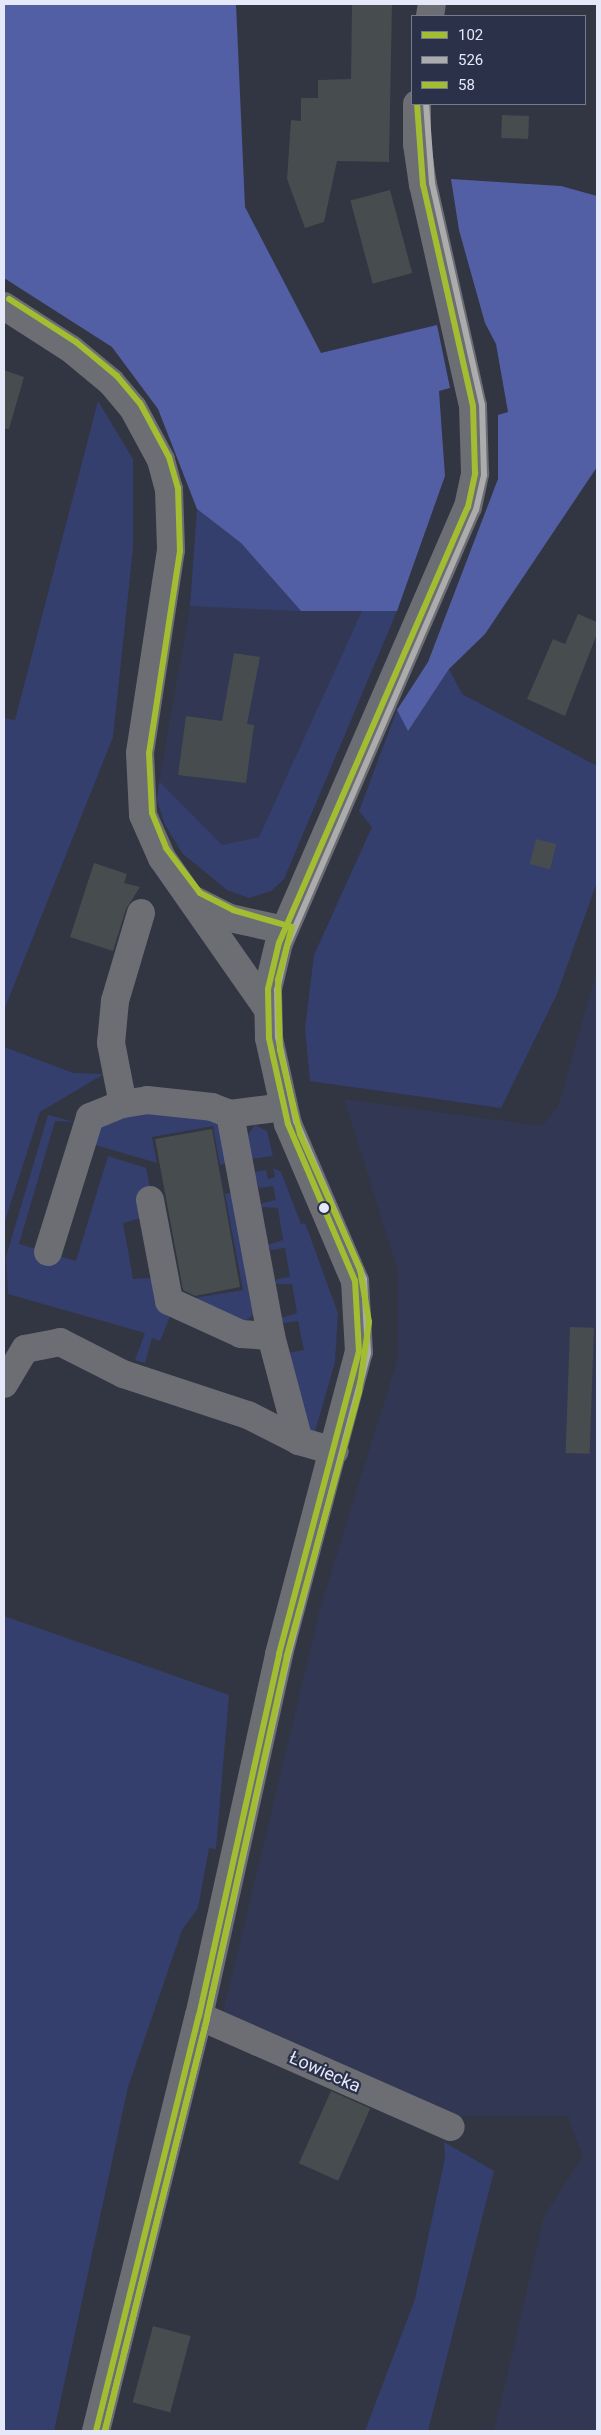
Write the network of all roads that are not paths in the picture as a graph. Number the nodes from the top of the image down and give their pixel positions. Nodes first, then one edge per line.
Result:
1 (417, 105) edge
2 (4, 306) edge
3 (185, 892) junction
4 (141, 913) dead end
5 (284, 930) junction
6 (267, 1008) junction
7 (123, 1104) junction
8 (284, 1107) junction
9 (230, 1114) junction
10 (150, 1200) dead end
11 (48, 1252) dead end
12 (271, 1336) junction
13 (4, 1384) edge
14 (299, 1441) junction
15 (335, 1451) junction
16 (199, 2016) junction
17 (451, 2127) dead end
18 (96, 2431) edge

1 - 5 street
2 - 3 street
3 - 5 street
3 - 6 street
4 - 7 street
5 - 6 street
6 - 8 street
7 - 9 street
7 - 11 street
8 - 9 street
8 - 15 street
9 - 12 street
10 - 12 street
12 - 14 street
13 - 14 street
14 - 15 street
15 - 16 street
16 - 17 street, Łowiecka
16 - 18 street

